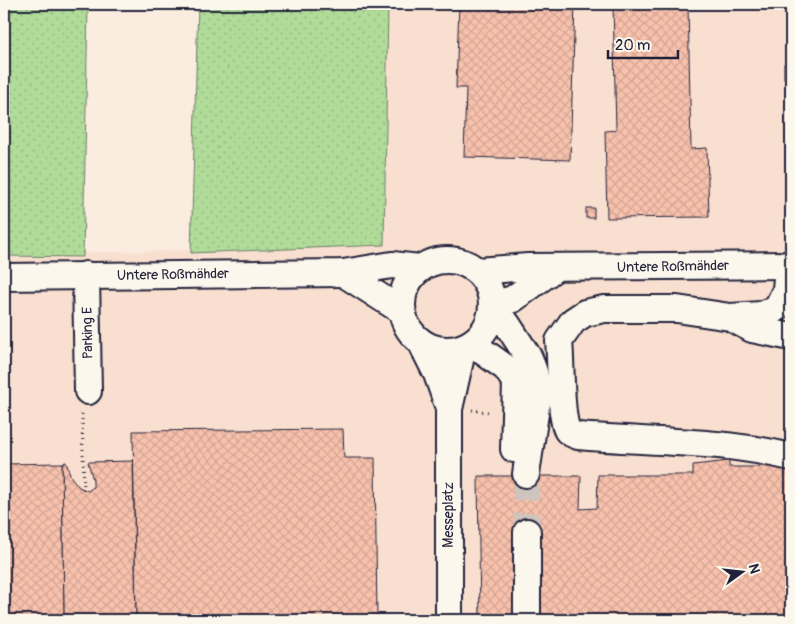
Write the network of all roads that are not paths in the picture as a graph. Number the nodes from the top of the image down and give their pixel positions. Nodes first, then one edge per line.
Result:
1 (790, 265) edge
2 (420, 268) junction
3 (555, 268) junction
4 (477, 271) junction
5 (343, 273) junction
6 (86, 275) junction
7 (4, 277) edge
8 (492, 310) junction
9 (402, 311) junction
10 (730, 317) junction
11 (791, 337) edge
12 (559, 341) junction
13 (421, 342) junction
14 (467, 345) junction
15 (522, 348) junction
16 (88, 391) dead end
17 (449, 409) junction
18 (791, 457) edge
19 (449, 620) edge
20 (513, 620) edge
21 (528, 620) edge

1 - 3 street, Untere Roßmähder
1 - 10 street
2 - 4 street
2 - 5 street, Untere Roßmähder
2 - 9 street
3 - 4 street, Untere Roßmähder
3 - 8 street
4 - 8 street
5 - 6 street, Untere Roßmähder
5 - 9 street
6 - 7 street, Untere Roßmähder
6 - 16 street, Parking E
8 - 14 street
8 - 15 street
9 - 13 street
10 - 11 street
10 - 12 street
12 - 15 street
12 - 18 street
13 - 14 street
13 - 17 street, Messeplatz
14 - 15 street
14 - 17 street, Messeplatz
17 - 19 street, Messeplatz
20 - 21 street

